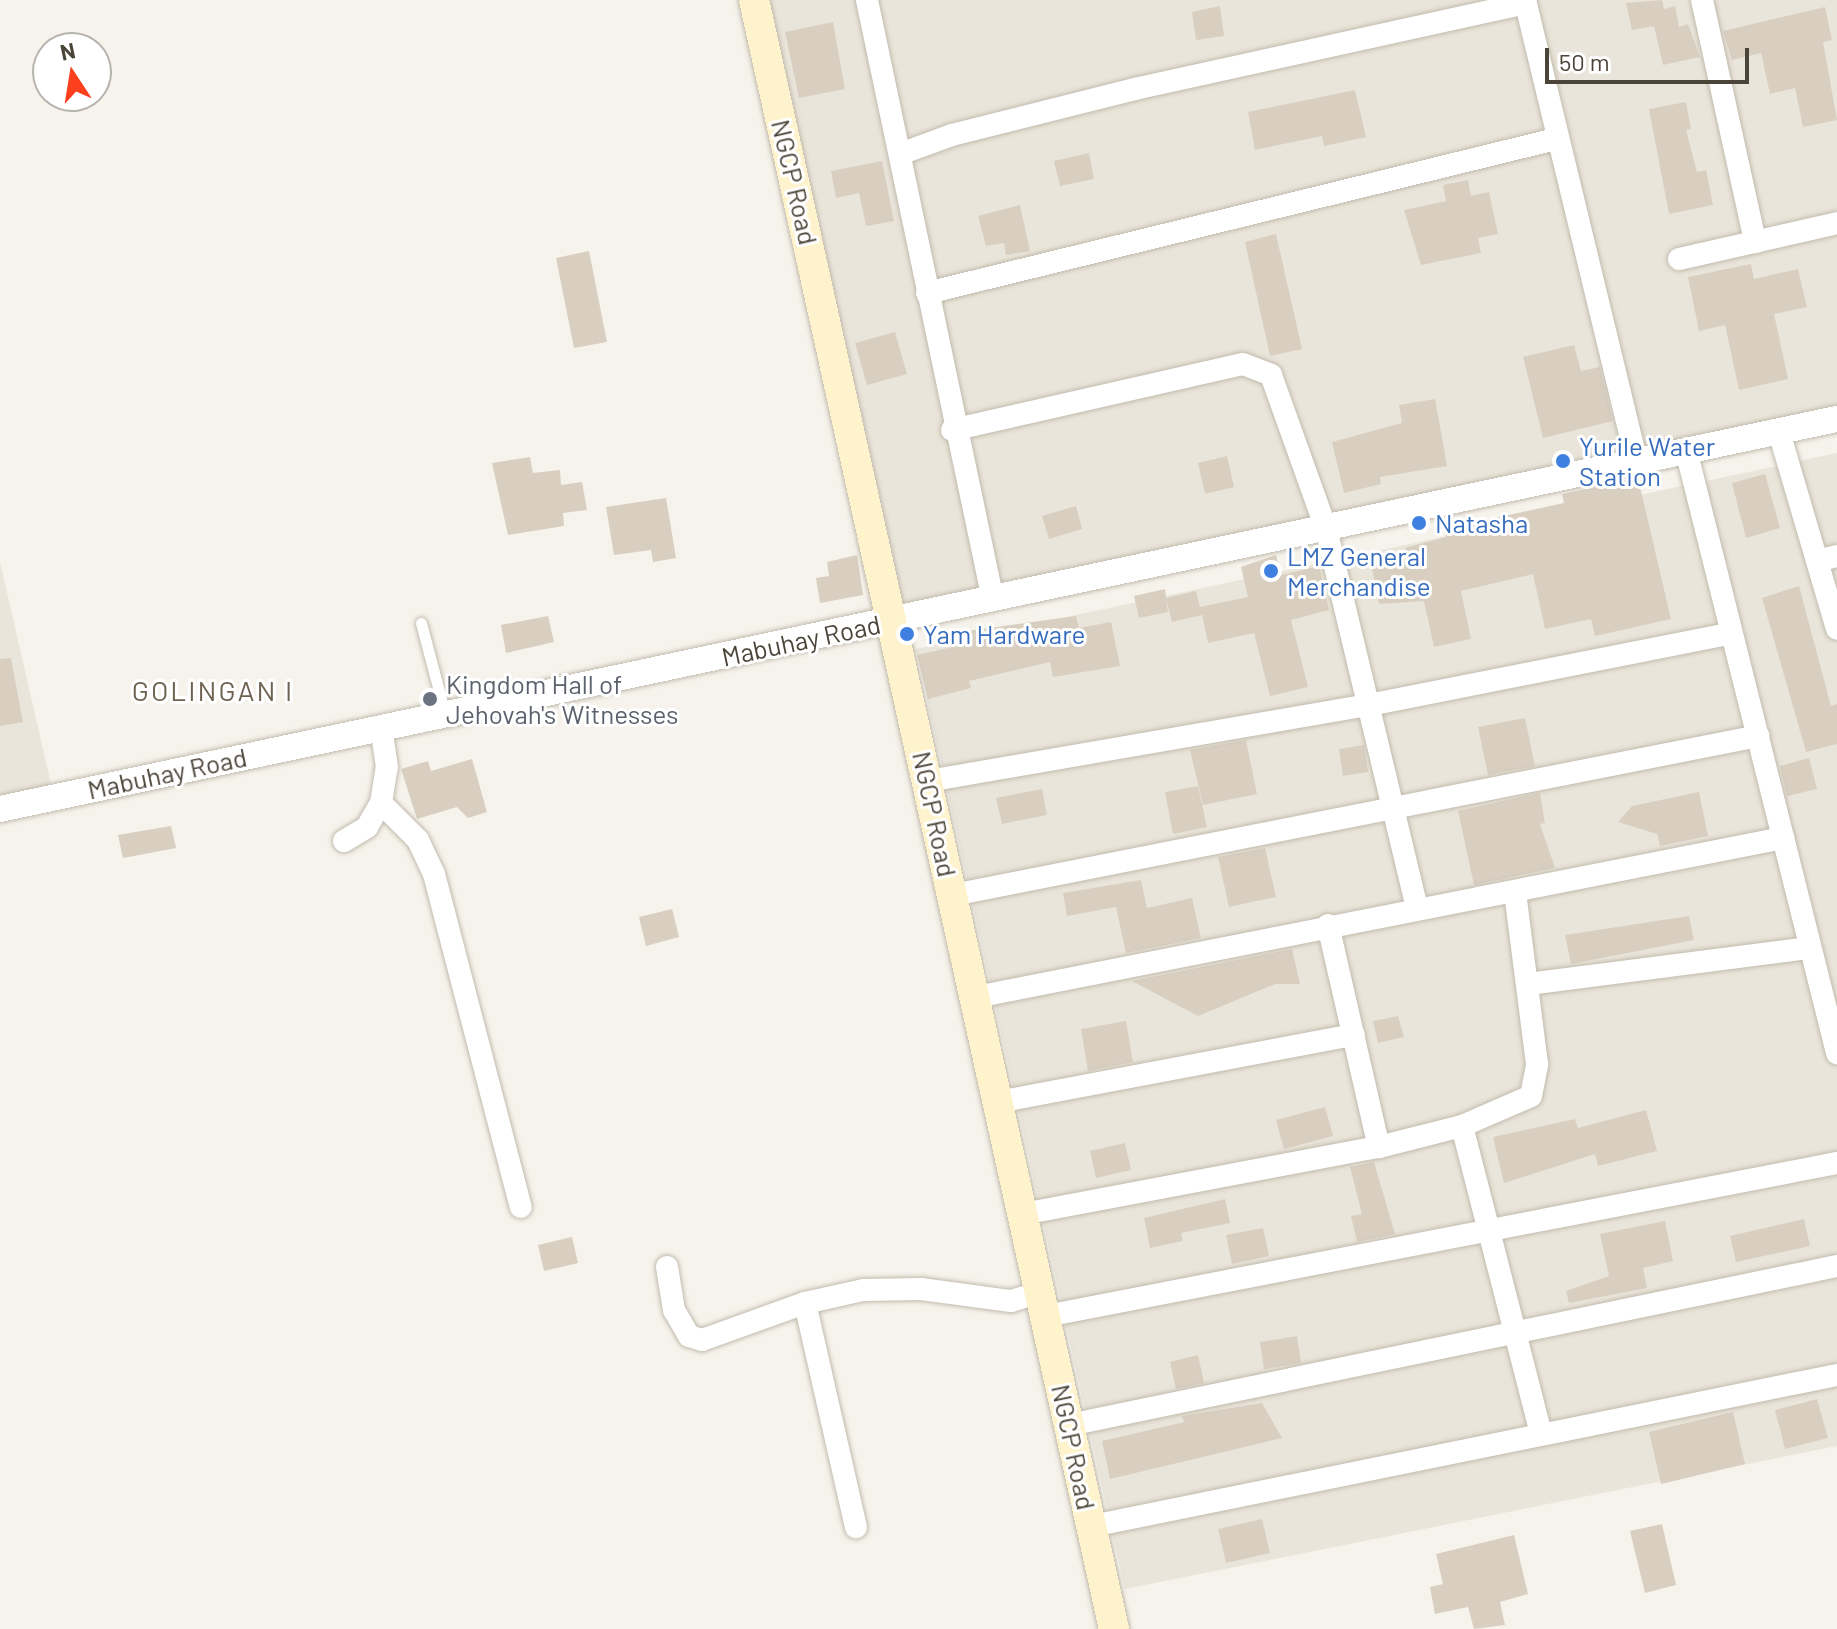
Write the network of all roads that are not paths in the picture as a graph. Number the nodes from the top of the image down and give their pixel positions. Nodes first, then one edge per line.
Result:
1 (754, 0) edge
2 (1702, 0) edge
3 (874, 1) edge
4 (1526, 2) edge
5 (1556, 139) junction
6 (900, 154) junction
7 (1837, 223) edge
8 (1755, 242) junction
9 (1679, 259) dead end
10 (927, 293) junction
11 (1837, 419) edge
12 (952, 430) junction
13 (1779, 432) junction
14 (1686, 450) junction
15 (1637, 462) junction
16 (1326, 529) junction
17 (1827, 558) edge
18 (993, 600) junction
19 (893, 621) junction
20 (421, 623) dead end
21 (1837, 629) edge
22 (1731, 633) junction
23 (1369, 705) junction
24 (445, 714) junction
25 (381, 727) junction
26 (1758, 736) junction
27 (928, 781) junction
28 (381, 803) junction
29 (1397, 808) junction
30 (0, 809) edge
31 (1783, 838) junction
32 (344, 841) dead end
33 (1515, 893) junction
34 (953, 895) junction
35 (1417, 907) junction
36 (1328, 925) junction
37 (1810, 948) junction
38 (1528, 984) junction
39 (976, 997) junction
40 (1354, 1035) junction
41 (1837, 1053) edge
42 (998, 1102) junction
43 (1462, 1126) junction
44 (1379, 1147) junction
45 (1837, 1163) edge
46 (521, 1207) dead end
47 (1023, 1214) junction
48 (1488, 1228) junction
49 (1837, 1266) edge
50 (667, 1267) dead end
51 (805, 1303) junction
52 (1043, 1304) junction
53 (1517, 1333) junction
54 (1837, 1375) edge
55 (1069, 1425) junction
56 (1541, 1434) junction
57 (1092, 1526) junction
58 (856, 1527) dead end
59 (1114, 1629) edge

1 - 19 main road, NGCP Road
2 - 8 street
3 - 6 street
4 - 5 street
4 - 6 street
5 - 10 street
5 - 15 street
6 - 10 street
7 - 8 street
8 - 9 street
10 - 12 street
11 - 13 street, Mabuhay Road
12 - 16 street
12 - 18 street
13 - 14 street, Mabuhay Road
13 - 17 street
14 - 15 street, Mabuhay Road
14 - 22 street
15 - 16 street, Mabuhay Road
16 - 18 street, Mabuhay Road
16 - 23 street
17 - 21 street
18 - 19 street, Mabuhay Road
19 - 24 street, Mabuhay Road
19 - 27 main road, NGCP Road
20 - 24 lane
22 - 23 street
22 - 26 street
23 - 27 street
23 - 29 street
24 - 25 street, Mabuhay Road
25 - 28 street
25 - 30 street, Mabuhay Road
26 - 29 street
26 - 31 street
27 - 34 main road, NGCP Road
28 - 32 street
28 - 46 street
29 - 34 street
29 - 35 street
31 - 33 street
31 - 37 street
33 - 35 street
33 - 38 street
34 - 39 main road, NGCP Road
35 - 36 street
36 - 39 street
36 - 40 street
37 - 38 street
37 - 41 street
38 - 43 street
39 - 42 main road, NGCP Road
40 - 42 street
40 - 44 street
42 - 47 main road, NGCP Road
43 - 44 street
43 - 48 street
44 - 47 street
45 - 48 street
47 - 52 main road, NGCP Road
48 - 52 street
48 - 53 street
49 - 53 street
50 - 51 street
51 - 52 street
51 - 58 street
52 - 55 main road, NGCP Road
53 - 55 street
53 - 56 street
54 - 56 street
55 - 57 main road, NGCP Road
56 - 57 street
57 - 59 main road, NGCP Road

